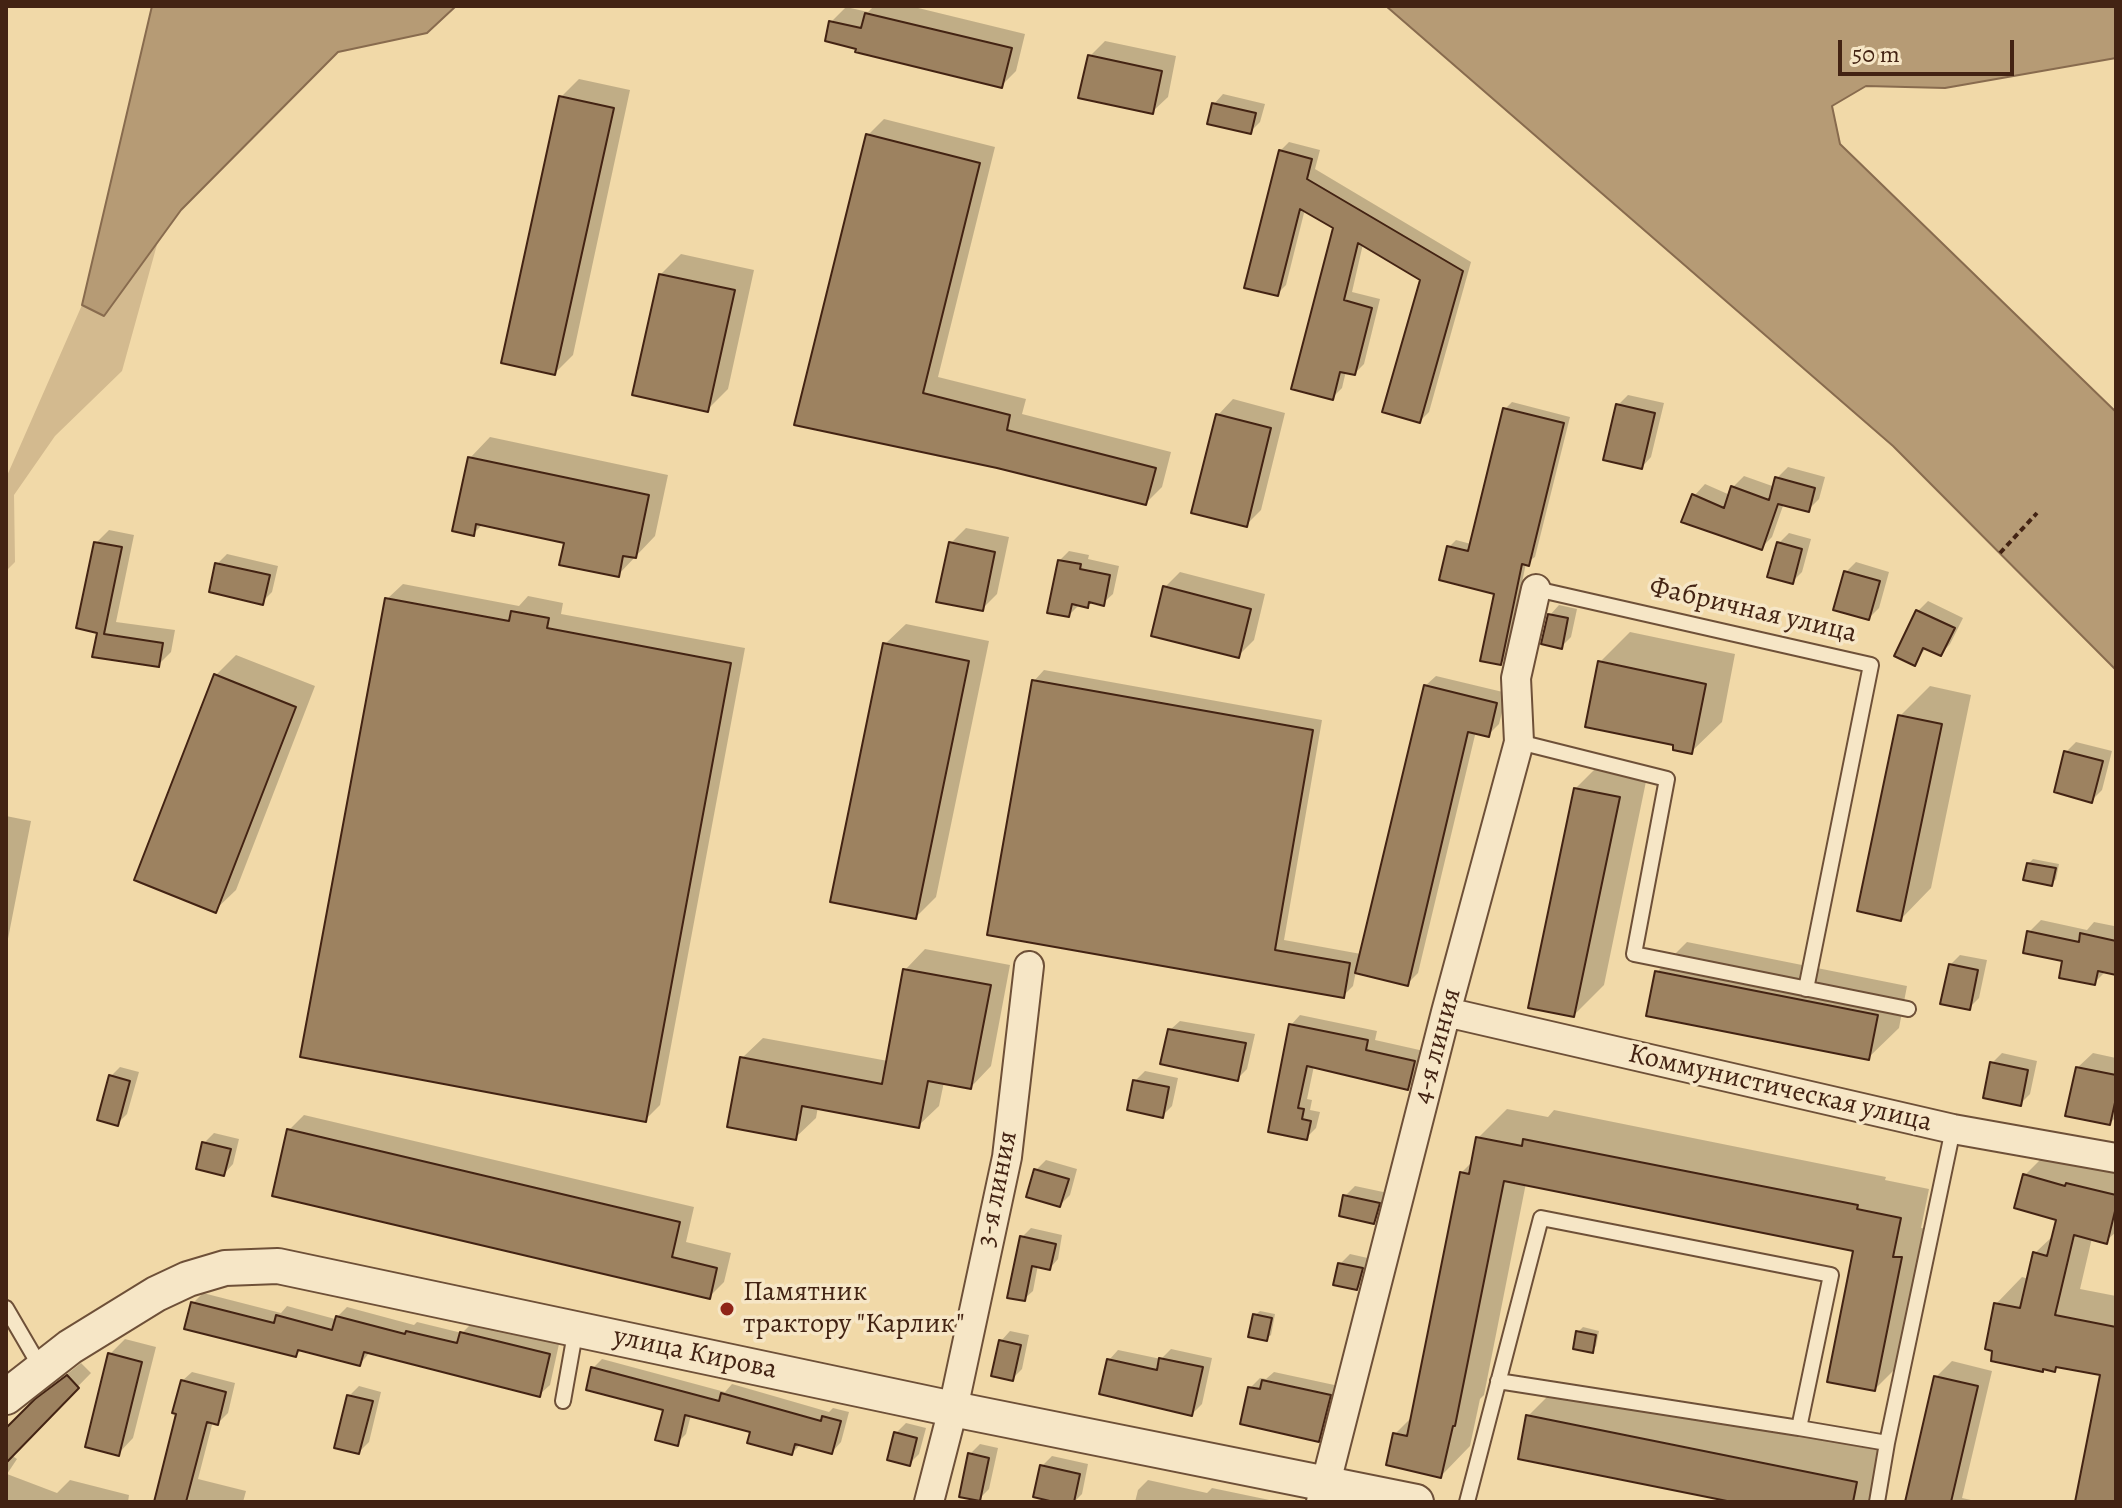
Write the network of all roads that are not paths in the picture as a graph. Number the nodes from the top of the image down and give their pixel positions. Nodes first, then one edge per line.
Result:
1 (1536, 589) joint
2 (1519, 742) junction
3 (1029, 966) dead end
4 (1806, 989) junction
5 (1908, 1009) dead end
6 (1446, 1012) junction
7 (1953, 1129) junction
8 (2116, 1158) edge
9 (6, 1308) edge
10 (576, 1328) junction
11 (41, 1368) junction
12 (1498, 1381) junction
13 (6, 1397) edge
14 (563, 1401) dead end
15 (953, 1409) junction
16 (1799, 1428) junction
17 (1887, 1443) junction
18 (1323, 1493) edge
19 (929, 1502) edge
20 (1416, 1502) edge
21 (1467, 1502) edge
22 (1877, 1502) edge

1 - 2 street, 4-я линия
1 - 4 lane, Фабричная улица
2 - 4 lane
2 - 6 street, 4-я линия
3 - 15 street, 3-я линия
4 - 5 lane
6 - 7 street, Коммунистическая улица
6 - 18 street, 4-я линия
7 - 8 street, Коммунистическая улица
7 - 17 lane
9 - 11 lane
10 - 11 street, улица Кирова
10 - 14 lane
10 - 15 street, улица Кирова
11 - 13 street, улица Кирова
12 - 16 lane
12 - 16 lane
12 - 21 lane
15 - 18 street, улица Кирова
15 - 19 street, 3-я линия
16 - 17 lane
17 - 22 lane
18 - 20 street, улица Кирова

